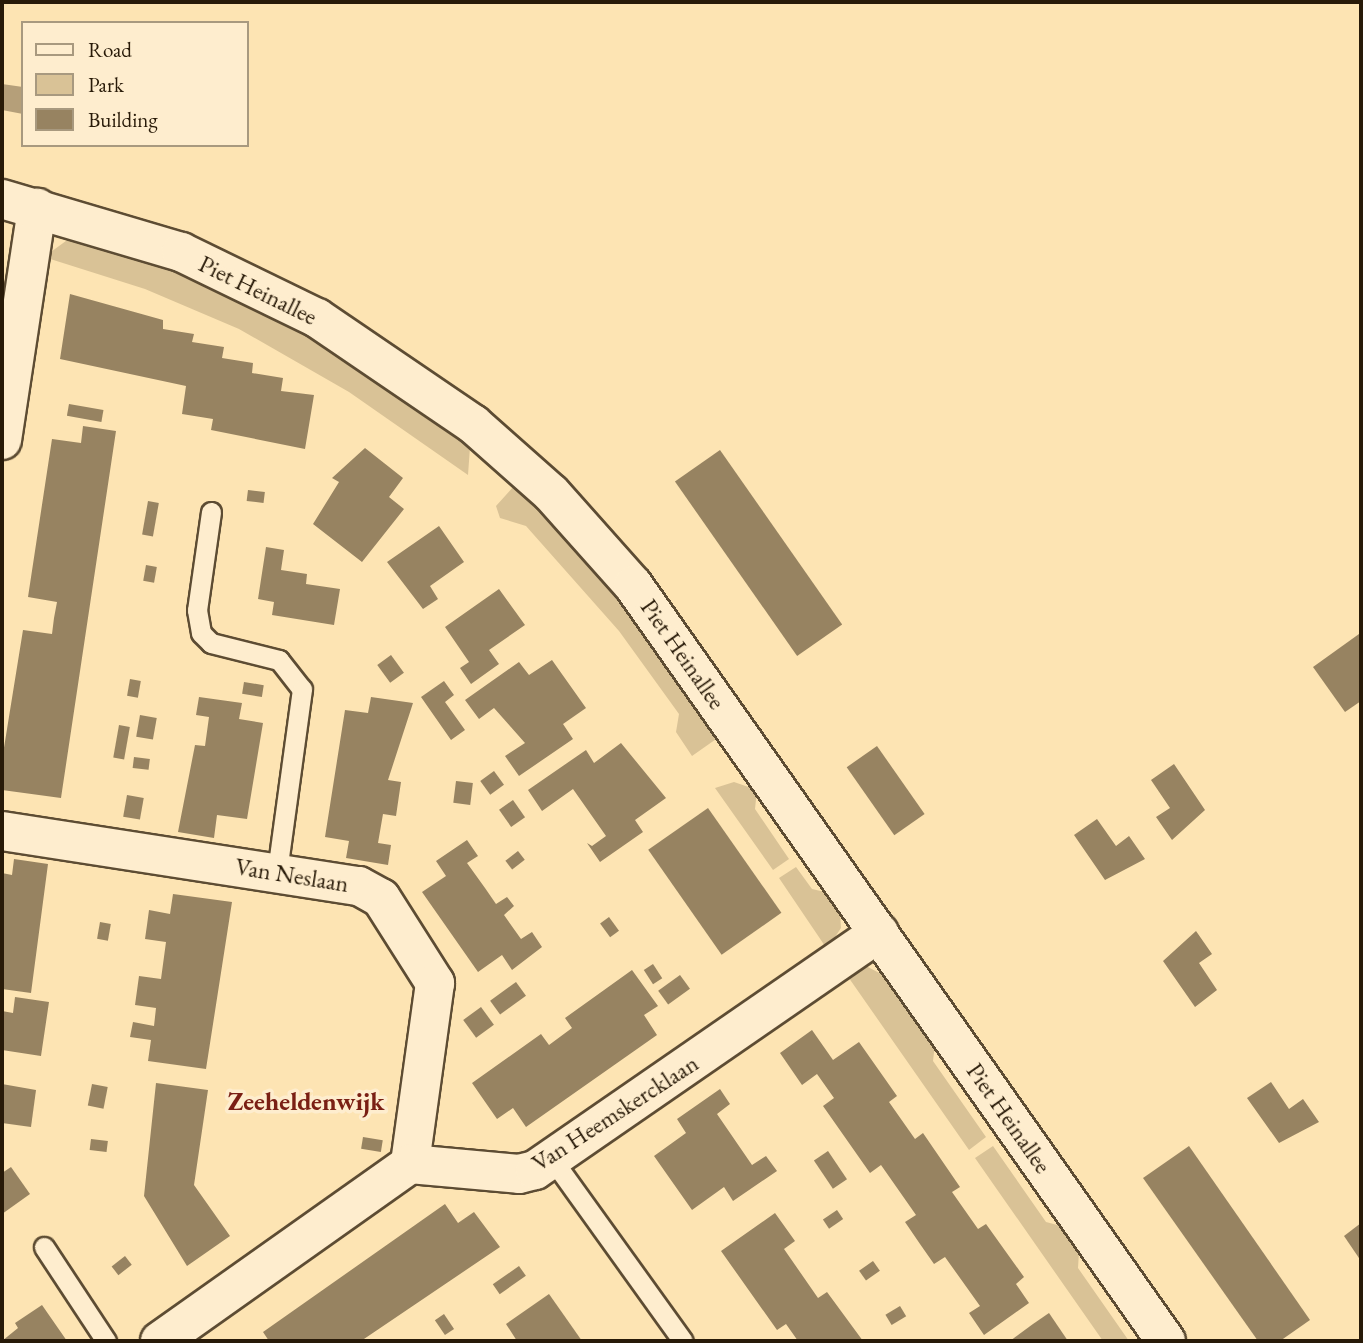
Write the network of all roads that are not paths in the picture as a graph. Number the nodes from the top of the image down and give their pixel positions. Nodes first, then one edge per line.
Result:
1 (19, 203) edge
2 (2, 440) edge
3 (211, 512) dead end
4 (2, 831) edge
5 (277, 872) junction
6 (879, 933) junction
7 (552, 1159) junction
8 (410, 1164) junction
9 (44, 1247) dead end
10 (202, 1330) edge
11 (106, 1341) edge
12 (160, 1341) edge
13 (683, 1341) edge
14 (1166, 1341) edge

1 - 2 street
1 - 6 street, Piet Heinallee
3 - 5 lane
4 - 5 street, Van Neslaan
5 - 8 street, Van Neslaan
6 - 7 street, Van Heemskercklaan
6 - 14 street, Piet Heinallee
7 - 8 street, Van Heemskercklaan
7 - 13 lane
8 - 10 street
9 - 11 lane
10 - 12 street

